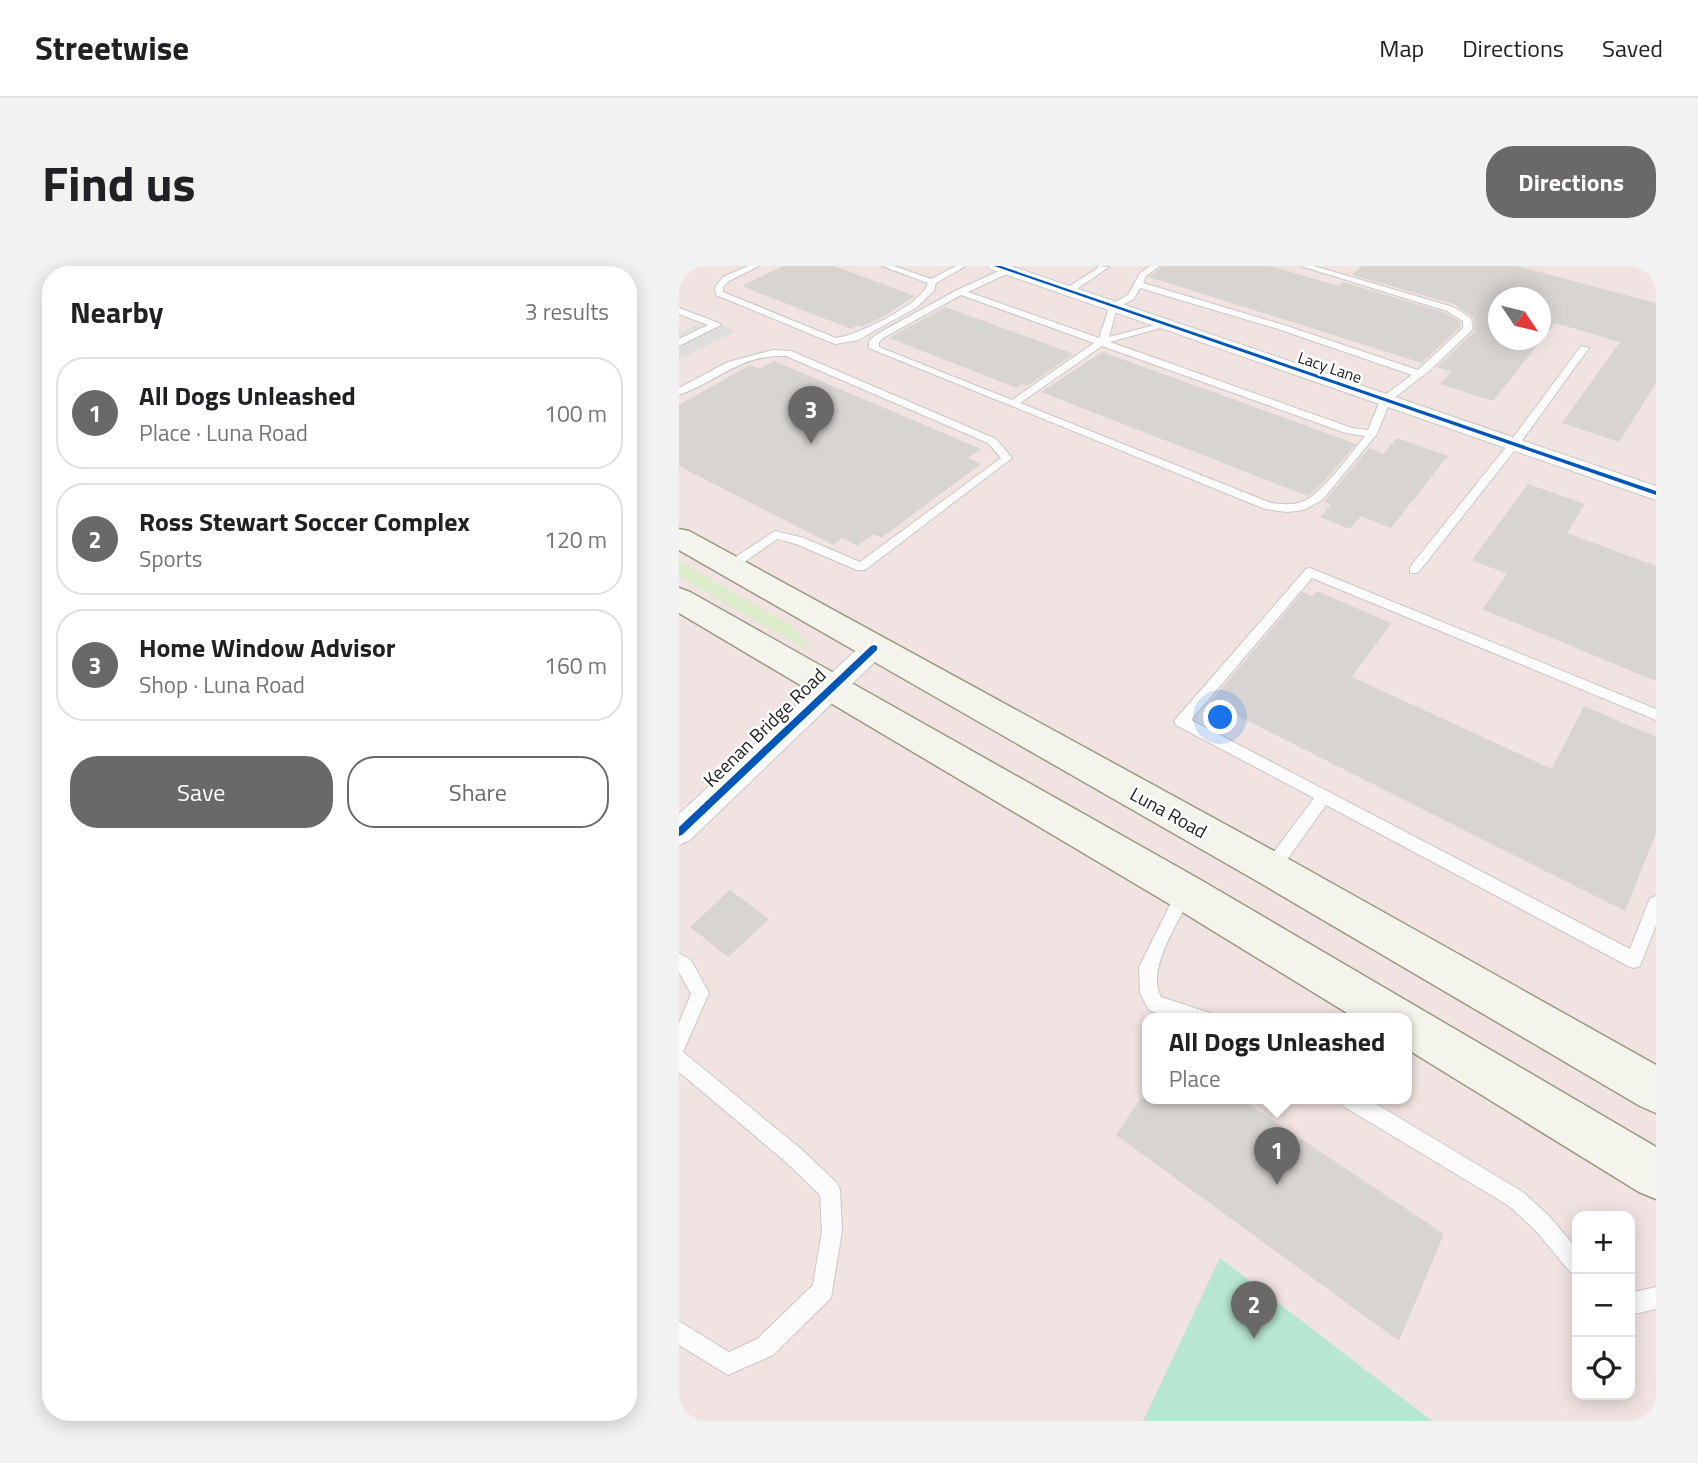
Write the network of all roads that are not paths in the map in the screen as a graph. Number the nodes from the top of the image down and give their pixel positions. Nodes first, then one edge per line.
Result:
1 (692, 266) edge
2 (755, 266) edge
3 (886, 266) edge
4 (963, 266) edge
5 (1104, 266) edge
6 (1156, 266) edge
7 (1305, 266) edge
8 (1002, 268) edge
9 (679, 272) edge
10 (932, 282) junction
11 (1137, 284) junction
12 (1068, 291) junction
13 (960, 292) junction
14 (1113, 307) junction
15 (679, 311) edge
16 (679, 319) edge
17 (1166, 325) junction
18 (711, 327) junction
19 (1103, 341) junction
20 (679, 343) edge
21 (1584, 348) dead end
22 (1420, 374) junction
23 (679, 392) edge
24 (1385, 400) junction
25 (1012, 404) junction
26 (1372, 435) junction
27 (1514, 444) junction
28 (1656, 493) edge
29 (679, 538) edge
30 (729, 567) junction
31 (1414, 570) dead end
32 (679, 600) edge
33 (874, 648) junction
34 (829, 688) junction
35 (1656, 715) edge
36 (1325, 795) junction
37 (679, 832) edge
38 (1271, 869) junction
39 (1185, 892) junction
40 (1656, 904) edge
41 (679, 961) edge
42 (1184, 1013) edge
43 (1388, 1013) edge
44 (1412, 1028) edge
45 (679, 1045) edge
46 (679, 1060) edge
47 (1656, 1090) edge
48 (1358, 1104) edge
49 (1656, 1175) edge
50 (1572, 1259) edge
51 (1656, 1298) edge
52 (1635, 1303) edge
53 (679, 1332) edge

1 - 9 lane
2 - 10 lane
3 - 10 lane
4 - 10 lane
5 - 12 lane
6 - 11 lane
7 - 22 lane
8 - 12 street, Lacy Lane
8 - 13 lane
11 - 14 lane
11 - 22 lane
12 - 14 street, Lacy Lane
13 - 19 lane
13 - 25 lane
14 - 17 street, Lacy Lane
14 - 19 lane
15 - 18 lane
16 - 18 lane
17 - 19 lane
17 - 24 street, Lacy Lane
18 - 20 lane
19 - 25 lane
19 - 26 lane
21 - 27 lane
22 - 24 lane
23 - 30 lane
24 - 26 lane
24 - 27 street, Lacy Lane
25 - 26 lane
27 - 28 street, Lacy Lane
27 - 31 lane
29 - 30 main road, Luna Road
30 - 33 main road, Luna Road
32 - 34 main road
33 - 34 street, Keenan Bridge Road
33 - 38 main road, Luna Road
34 - 37 street, Keenan Bridge Road
34 - 39 main road
35 - 36 lane
36 - 38 lane
36 - 40 lane
38 - 47 main road, Luna Road
39 - 42 lane
39 - 43 main road
41 - 45 lane
44 - 49 main road
46 - 53 lane
48 - 50 lane
51 - 52 lane

